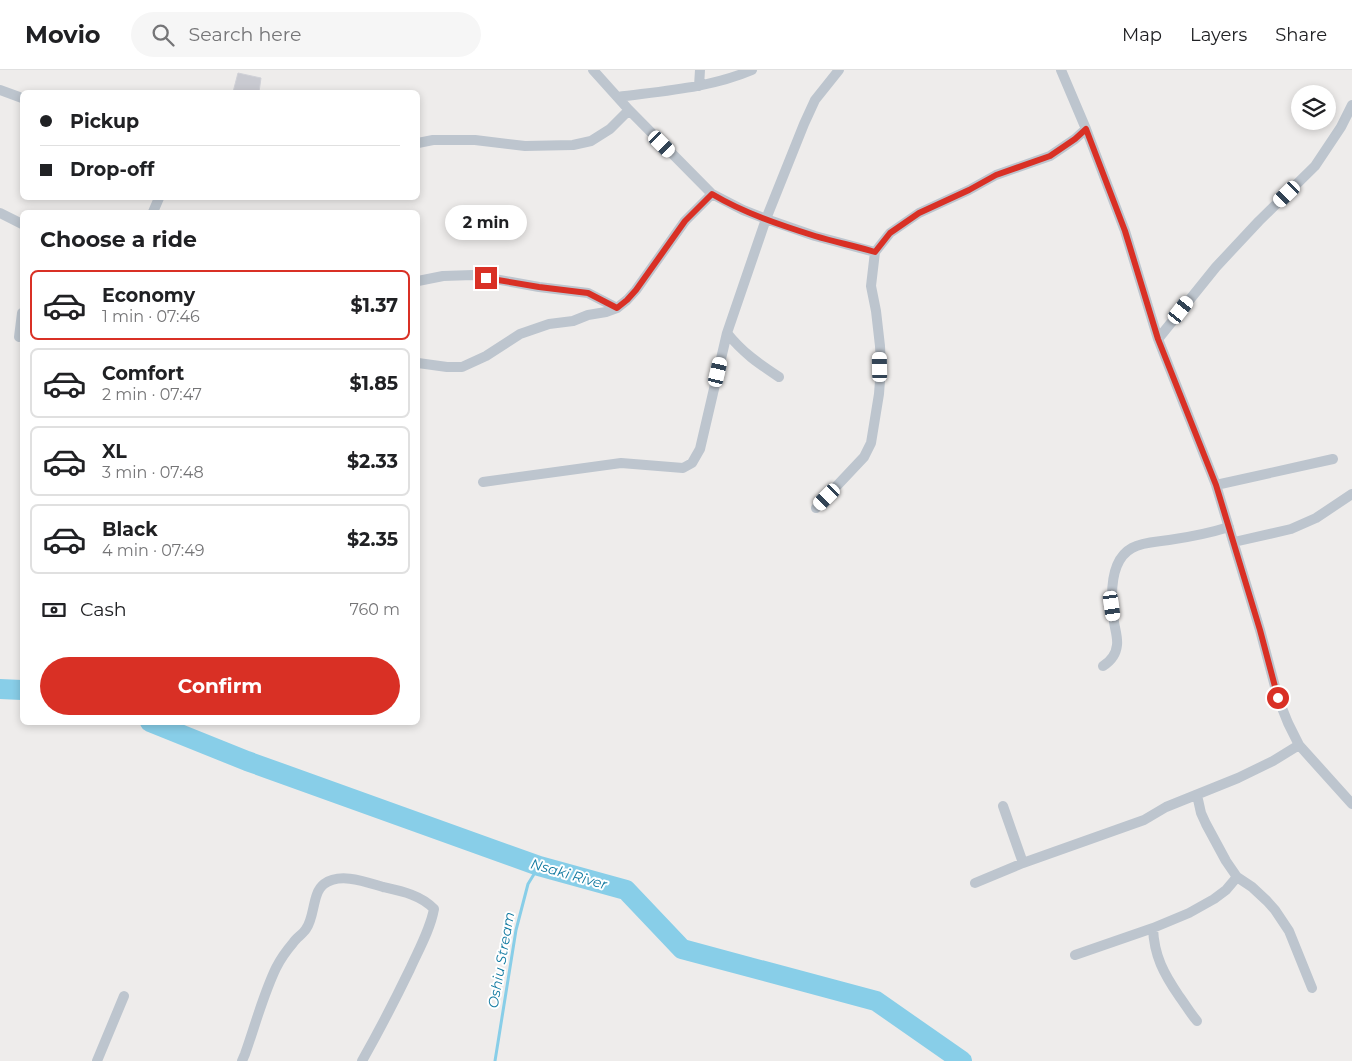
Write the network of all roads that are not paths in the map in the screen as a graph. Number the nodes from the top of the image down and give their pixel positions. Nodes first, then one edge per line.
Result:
1 (593, 70) edge
2 (700, 70) edge
3 (752, 70) edge
4 (839, 70) edge
5 (1060, 70) edge
6 (699, 86) junction
7 (0, 90) edge
8 (20, 97) edge
9 (618, 97) junction
10 (1352, 105) edge
11 (629, 110) junction
12 (1086, 129) junction
13 (420, 143) edge
14 (712, 194) junction
15 (0, 213) edge
16 (766, 219) junction
17 (20, 223) edge
18 (875, 252) junction
19 (420, 281) edge
20 (617, 308) junction
21 (20, 325) edge
22 (727, 333) junction
23 (18, 337) dead end
24 (1158, 339) junction
25 (420, 363) edge
26 (779, 377) dead end
27 (1333, 459) dead end
28 (482, 482) dead end
29 (1216, 485) junction
30 (1352, 494) edge
31 (816, 508) dead end
32 (1229, 527) junction
33 (1234, 542) junction
34 (1103, 666) dead end
35 (1299, 745) junction
36 (1197, 795) junction
37 (1352, 804) edge
38 (1003, 806) dead end
39 (1023, 863) junction
40 (1236, 876) junction
41 (975, 883) dead end
42 (1152, 928) junction
43 (1075, 955) dead end
44 (1312, 988) dead end
45 (124, 996) dead end
46 (1197, 1021) dead end
47 (97, 1061) edge
48 (242, 1061) edge
49 (362, 1061) edge

1 - 9 street
2 - 6 street
3 - 6 street
4 - 16 street
5 - 12 street
6 - 9 street
7 - 8 street
9 - 11 street
10 - 24 street
11 - 13 street
11 - 14 street
12 - 18 street
12 - 24 street
14 - 16 street
14 - 20 street
15 - 17 street
16 - 18 street
16 - 22 street
18 - 31 street
19 - 20 street
20 - 25 street
21 - 23 street
22 - 26 street
22 - 28 street
24 - 29 street
27 - 29 street
29 - 32 street
30 - 33 street
32 - 33 street
32 - 34 street
33 - 35 street
35 - 36 street
35 - 37 street
36 - 39 street
36 - 40 street
38 - 39 street
39 - 41 street
40 - 42 street
40 - 44 street
42 - 43 street
42 - 46 street
45 - 47 street
48 - 49 street

